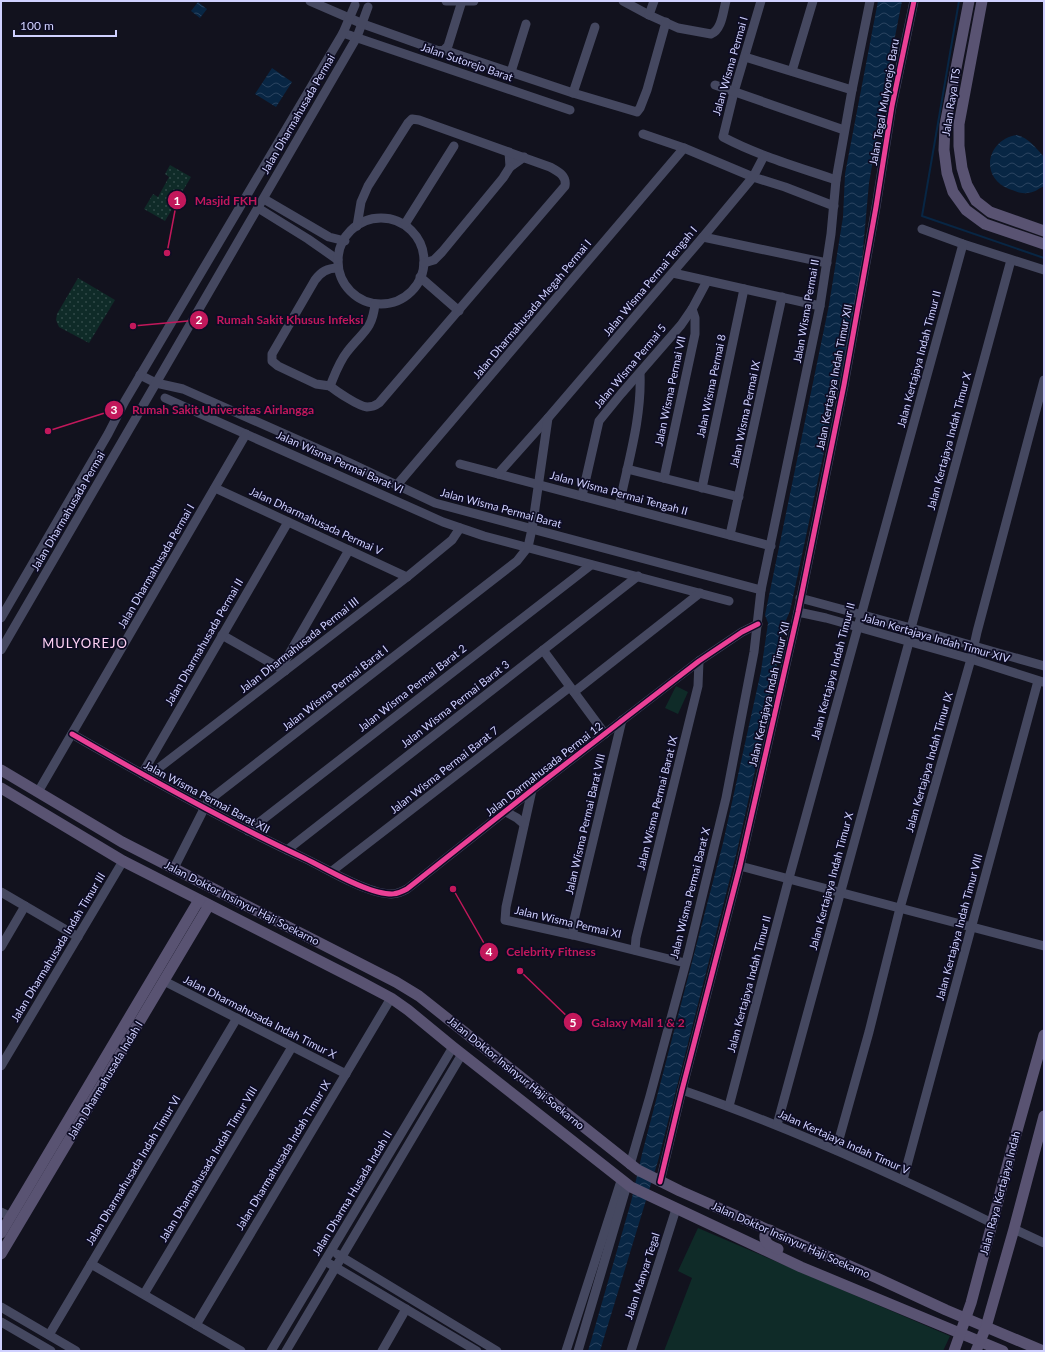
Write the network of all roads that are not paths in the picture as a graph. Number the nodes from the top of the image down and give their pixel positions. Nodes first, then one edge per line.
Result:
1 (310, 1) edge
2 (446, 1) edge
3 (462, 1) edge
4 (474, 1) edge
5 (623, 1) edge
6 (654, 1) edge
7 (726, 1) edge
8 (761, 1) edge
9 (813, 1) edge
10 (870, 1) edge
11 (914, 1) edge
12 (969, 1) edge
13 (982, 1) edge
14 (354, 3) edge
15 (372, 4) edge
16 (649, 15) junction
17 (349, 18) junction
18 (666, 22) junction
19 (363, 24) junction
20 (526, 24) dead end
21 (595, 27) dead end
22 (343, 33) junction
23 (357, 37) junction
24 (444, 50) junction
25 (745, 57) junction
26 (792, 71) junction
27 (511, 72) junction
28 (715, 85) dead end
29 (852, 90) junction
30 (734, 92) junction
31 (573, 94) junction
32 (570, 110) dead end
33 (844, 130) junction
34 (455, 133) junction
35 (643, 134) dead end
36 (469, 138) junction
37 (454, 146) junction
38 (684, 148) junction
39 (509, 152) junction
40 (524, 157) junction
41 (759, 166) junction
42 (510, 167) junction
43 (836, 180) junction
44 (247, 196) junction
45 (261, 204) junction
46 (834, 206) junction
47 (876, 206) joint
48 (405, 224) junction
49 (357, 226) junction
50 (922, 229) dead end
51 (1044, 231) edge
52 (703, 237) junction
53 (344, 241) junction
54 (963, 244) junction
55 (1044, 244) edge
56 (1011, 260) junction
57 (424, 263) junction
58 (827, 263) junction
59 (338, 264) junction
60 (1044, 270) edge
61 (672, 273) junction
62 (420, 277) junction
63 (707, 281) junction
64 (744, 289) junction
65 (782, 297) junction
66 (376, 304) junction
67 (820, 306) junction
68 (692, 309) junction
69 (459, 311) junction
70 (640, 372) junction
71 (140, 375) junction
72 (1044, 380) edge
73 (156, 383) junction
74 (330, 386) junction
75 (166, 398) dead end
76 (548, 418) junction
77 (246, 434) junction
78 (348, 462) junction
79 (460, 464) dead end
80 (627, 469) junction
81 (498, 474) junction
82 (342, 476) junction
83 (664, 478) junction
84 (539, 484) junction
85 (397, 485) junction
86 (215, 488) junction
87 (702, 488) junction
88 (582, 496) junction
89 (739, 497) junction
90 (619, 506) junction
91 (288, 522) junction
92 (460, 528) junction
93 (532, 530) junction
94 (730, 535) junction
95 (528, 545) junction
96 (771, 546) junction
97 (349, 550) junction
98 (591, 564) junction
99 (638, 576) junction
100 (407, 577) junction
101 (761, 590) junction
102 (700, 593) junction
103 (800, 598) junction
104 (729, 601) dead end
105 (798, 612) junction
106 (759, 615) junction
107 (862, 615) junction
108 (1, 618) edge
109 (858, 628) junction
110 (911, 628) junction
111 (222, 635) junction
112 (909, 642) junction
113 (974, 645) junction
114 (1, 650) edge
115 (543, 650) junction
116 (971, 659) junction
117 (699, 661) junction
118 (1044, 664) edge
119 (283, 670) junction
120 (1041, 682) edge
121 (572, 690) junction
122 (622, 720) junction
123 (72, 734) junction
124 (605, 734) junction
125 (1, 770) edge
126 (144, 775) junction
127 (1, 788) edge
128 (532, 790) junction
129 (38, 792) junction
130 (204, 808) junction
131 (509, 809) junction
132 (525, 820) junction
133 (248, 831) junction
134 (122, 842) junction
135 (287, 850) junction
136 (118, 859) junction
137 (740, 866) junction
138 (174, 868) junction
139 (334, 872) junction
140 (789, 878) junction
141 (841, 891) junction
142 (1, 892) edge
143 (199, 900) junction
144 (209, 905) junction
145 (25, 906) junction
146 (900, 908) junction
147 (971, 926) junction
148 (302, 934) junction
149 (574, 935) junction
150 (78, 937) junction
151 (1044, 946) edge
152 (1, 947) edge
153 (635, 950) junction
154 (300, 951) junction
155 (685, 963) junction
156 (164, 981) junction
157 (391, 998) junction
158 (237, 1018) junction
159 (1044, 1035) edge
160 (292, 1047) junction
161 (457, 1050) junction
162 (1, 1066) edge
163 (346, 1074) junction
164 (94, 1087) junction
165 (682, 1090) junction
166 (729, 1106) junction
167 (1044, 1116) edge
168 (777, 1125) junction
169 (836, 1150) junction
170 (634, 1167) junction
171 (902, 1180) junction
172 (658, 1181) junction
173 (626, 1184) junction
174 (697, 1199) junction
175 (676, 1209) junction
176 (6, 1214) edge
177 (992, 1223) junction
178 (1014, 1229) junction
179 (770, 1230) junction
180 (1, 1234) edge
181 (743, 1239) junction
182 (1044, 1243) edge
183 (331, 1251) junction
184 (1, 1254) edge
185 (342, 1258) junction
186 (325, 1261) junction
187 (91, 1264) junction
188 (801, 1267) junction
189 (336, 1268) junction
190 (144, 1294) junction
191 (1, 1307) edge
192 (406, 1309) junction
193 (966, 1319) junction
194 (1, 1322) edge
195 (196, 1325) junction
196 (986, 1327) junction
197 (961, 1334) junction
198 (49, 1335) junction
199 (978, 1346) edge
200 (466, 1348) edge
201 (51, 1351) edge
202 (76, 1351) edge
203 (241, 1351) edge
204 (271, 1351) edge
205 (286, 1351) edge
206 (382, 1351) edge
207 (477, 1351) edge
208 (497, 1351) edge
209 (566, 1351) edge
210 (578, 1351) edge
211 (631, 1351) edge
212 (954, 1351) edge
213 (1003, 1351) edge
214 (1042, 1351) edge

1 - 17 street
2 - 3 street
3 - 4 street
3 - 24 street
5 - 16 street
6 - 16 street
7 - 18 street
8 - 25 street, Jalan Wisma Permai I
9 - 26 street
10 - 29 street, Jalan Wisma Permai II
11 - 47 street, Jalan Tegal Mulyorejo Baru
12 - 55 main road, Jalan Raya ITS
13 - 51 main road, Jalan Raya ITS
14 - 15 street
14 - 17 street, Jalan Dharmahusada Permai
15 - 19 street, Jalan Dharmahusada Permai
16 - 18 street
17 - 19 street
17 - 22 street, Jalan Dharmahusada Permai
18 - 31 street
19 - 23 street, Jalan Dharmahusada Permai
19 - 24 street
20 - 27 street
21 - 31 street
22 - 23 street
22 - 44 street, Jalan Dharmahusada Permai
23 - 32 street, Jalan Sutorejo Barat
23 - 45 street, Jalan Dharmahusada Permai
24 - 27 street
25 - 26 street
25 - 30 street, Jalan Wisma Permai I
26 - 29 street
27 - 31 street
28 - 30 street
29 - 33 street, Jalan Wisma Permai II
30 - 33 street
30 - 41 street, Jalan Wisma Permai I
33 - 43 street, Jalan Wisma Permai II
34 - 36 street
34 - 37 street
34 - 49 street
35 - 38 street
36 - 37 street
36 - 39 street
37 - 48 street
38 - 41 street
38 - 85 street, Jalan Dharmahusada Megah Permai I
39 - 40 street
39 - 42 street
40 - 42 street
40 - 69 street
41 - 43 street
41 - 46 street
41 - 52 street, Jalan Wisma Permai Tengah I
42 - 57 street
43 - 46 street, Jalan Wisma Permai II
44 - 45 street
44 - 71 street, Jalan Dharmahusada Permai
45 - 53 street
45 - 59 street
45 - 73 street, Jalan Dharmahusada Permai
46 - 58 street, Jalan Wisma Permai II
47 - 103 street, Jalan Kertajaya Indah Timur XII
48 - 49 street
48 - 57 street
49 - 53 street
50 - 54 street
52 - 58 street
52 - 61 street, Jalan Wisma Permai Tengah I
53 - 59 street
54 - 56 street
54 - 107 street, Jalan Kertajaya Indah Timur II
56 - 60 street
56 - 110 street, Jalan Kertajaya Indah Timur X
57 - 62 street
58 - 67 street, Jalan Wisma Permai II
59 - 66 street
59 - 74 street
61 - 63 street
61 - 76 street, Jalan Wisma Permai Tengah I
62 - 66 street
62 - 69 street
63 - 64 street
63 - 68 street, Jalan Wisma Permai 5
64 - 65 street
64 - 87 street, Jalan Wisma Permai 8
65 - 67 street
65 - 89 street, Jalan Wisma Permai IX
66 - 74 street
67 - 96 street, Jalan Wisma Permai II
68 - 70 street, Jalan Wisma Permai 5
68 - 83 street, Jalan Wisma Permai VII
69 - 74 street
70 - 80 street
70 - 88 street, Jalan Wisma Permai 5
71 - 73 street
71 - 108 street, Jalan Dharmahusada Permai
72 - 113 street, Jalan Kertajaya Indah Timur IX
73 - 78 street, Jalan Wisma Permai Barat
73 - 114 street, Jalan Dharmahusada Permai
75 - 77 street, Jalan Wisma Permai Barat VI
76 - 81 street, Jalan Wisma Permai Tengah I
76 - 84 street
77 - 82 street, Jalan Wisma Permai Barat VI
77 - 86 street, Jalan Dharmahusada Permai I
78 - 82 street
78 - 85 street, Jalan Wisma Permai Barat
79 - 81 street, Jalan Wisma Permai Tengah II
80 - 83 street
80 - 90 street
81 - 84 street, Jalan Wisma Permai Tengah II
82 - 92 street, Jalan Wisma Permai Barat VI
83 - 87 street
84 - 88 street, Jalan Wisma Permai Tengah II
84 - 93 street
85 - 93 street, Jalan Wisma Permai Barat
86 - 91 street, Jalan Dharmahusada Permai V
86 - 123 street, Jalan Dharmahusada Permai I
87 - 89 street
88 - 90 street, Jalan Wisma Permai Tengah II
89 - 94 street, Jalan Wisma Permai IX
90 - 94 street, Jalan Wisma Permai Tengah II
91 - 97 street, Jalan Dharmahusada Permai V
91 - 111 street, Jalan Dharmahusada Permai II
92 - 95 street, Jalan Wisma Permai Barat VI
92 - 100 street, Jalan Dharmahusada Permai III
93 - 95 street
93 - 101 street, Jalan Wisma Permai Barat
94 - 96 street, Jalan Wisma Permai Tengah II
95 - 98 street, Jalan Wisma Permai Barat VI
95 - 130 street, Jalan Wisma Permai Barat I
96 - 101 street, Jalan Wisma Permai II
97 - 100 street, Jalan Dharmahusada Permai V
97 - 119 street
98 - 99 street, Jalan Wisma Permai Barat VI
98 - 133 street, Jalan Wisma Permai Barat 2
99 - 102 street, Jalan Wisma Permai Barat VI
99 - 115 street, Jalan Wisma Permai Barat 3
100 - 119 street, Jalan Dharmahusada Permai III
101 - 106 street, Jalan Wisma Permai II
102 - 104 street, Jalan Wisma Permai Barat VI
102 - 121 street, Jalan Wisma Permai Barat 7
103 - 105 street, Jalan Kertajaya Indah Timur XII
103 - 107 street, Jalan Kertajaya Indah Timur XIV
105 - 109 street, Jalan Kertajaya Indah Timur XIV
105 - 137 street, Jalan Kertajaya Indah Timur XII
106 - 117 street, Jalan Darmahusada Permai 12
106 - 155 street, Jalan Wisma Permai Barat X
107 - 109 street, Jalan Kertajaya Indah Timur II
107 - 110 street, Jalan Kertajaya Indah Timur XIV
109 - 112 street, Jalan Kertajaya Indah Timur XIV
109 - 140 street, Jalan Kertajaya Indah Timur II
110 - 113 street, Jalan Kertajaya Indah Timur XIV
111 - 119 street
111 - 126 street, Jalan Dharmahusada Permai II
112 - 116 street, Jalan Kertajaya Indah Timur XIV
112 - 141 street, Jalan Kertajaya Indah Timur X
113 - 116 street, Jalan Kertajaya Indah Timur IX
113 - 118 street, Jalan Kertajaya Indah Timur XIV
115 - 121 street
115 - 135 street, Jalan Wisma Permai Barat 3
116 - 120 street, Jalan Kertajaya Indah Timur XIV
116 - 146 street, Jalan Kertajaya Indah Timur IX
117 - 122 street, Jalan Darmahusada Permai 12
117 - 153 street, Jalan Wisma Permai Barat IX
119 - 126 street, Jalan Dharmahusada Permai III
120 - 147 street, Jalan Kertajaya Indah Timur VIII
121 - 124 street
121 - 139 street, Jalan Wisma Permai Barat 7
122 - 124 street, Jalan Darmahusada Permai 12
122 - 149 street, Jalan Wisma Permai Barat VIII
123 - 126 street, Jalan Wisma Permai Barat XII
123 - 129 street, Jalan Dharmahusada Permai I
124 - 128 street, Jalan Darmahusada Permai 12
125 - 129 main road, Jalan Doktor Insinyur Haji Soekarno
126 - 130 street, Jalan Wisma Permai Barat XII
127 - 136 main road, Jalan Doktor Insinyur Haji Soekarno
128 - 131 street, Jalan Darmahusada Permai 12
128 - 132 street, Jalan Wisma Permai XI
129 - 134 main road, Jalan Doktor Insinyur Haji Soekarno
130 - 133 street, Jalan Wisma Permai Barat XII
130 - 138 street, Jalan Wisma Permai Barat I
131 - 132 street
131 - 139 street, Jalan Darmahusada Permai 12
132 - 149 street, Jalan Wisma Permai XI
133 - 135 street, Jalan Wisma Permai Barat XII
134 - 136 main road
134 - 138 main road, Jalan Doktor Insinyur Haji Soekarno
135 - 139 street, Jalan Wisma Permai Barat XII
136 - 143 main road, Jalan Doktor Insinyur Haji Soekarno
136 - 150 street, Jalan Dharmahusada Indah Timur III
137 - 140 street
137 - 165 street, Jalan Kertajaya Indah Timur XII
138 - 148 main road, Jalan Doktor Insinyur Haji Soekarno
140 - 141 street
140 - 166 street, Jalan Kertajaya Indah Timur II
141 - 146 street
141 - 168 street, Jalan Kertajaya Indah Timur X
142 - 145 street
143 - 144 main road, Jalan Doktor Insinyur Haji Soekarno
143 - 164 main road, Jalan Dharmahusada Indah I
144 - 154 main road, Jalan Doktor Insinyur Haji Soekarno
144 - 156 main road, Jalan Dharmahusada Indah I
145 - 150 street
145 - 152 street
146 - 147 street
146 - 169 street, Jalan Kertajaya Indah Timur IX
147 - 151 street
147 - 171 street, Jalan Kertajaya Indah Timur VIII
148 - 154 main road
148 - 170 main road, Jalan Doktor Insinyur Haji Soekarno
149 - 153 street, Jalan Wisma Permai XI
150 - 162 street, Jalan Dharmahusada Indah Timur III
153 - 155 street, Jalan Wisma Permai XI
154 - 157 main road, Jalan Doktor Insinyur Haji Soekarno
155 - 170 street, Jalan Wisma Permai Barat X
156 - 158 street, Jalan Dharmahusada Indah Timur X
156 - 164 main road, Jalan Dharmahusada Indah I
157 - 161 main road, Jalan Doktor Insinyur Haji Soekarno
157 - 163 street, Jalan Dharmahusada Indah Timur IX
158 - 160 street, Jalan Dharmahusada Indah Timur X
158 - 187 street, Jalan Dharmahusada Indah Timur VI
159 - 177 main road, Jalan Raya Kertajaya Indah
160 - 163 street, Jalan Dharmahusada Indah Timur X
160 - 190 street, Jalan Dharmahusada Indah Timur VIII
161 - 173 main road, Jalan Doktor Insinyur Haji Soekarno
161 - 183 street, Jalan Dharma Husada Indah II
161 - 185 street
163 - 195 street, Jalan Dharmahusada Indah Timur IX
164 - 176 main road, Jalan Dharmahusada Indah I
164 - 184 main road, Jalan Dharmahusada Indah I
165 - 166 street, Jalan Kertajaya Indah Timur V
165 - 172 street, Jalan Kertajaya Indah Timur XII
166 - 168 street, Jalan Kertajaya Indah Timur V
167 - 178 main road, Jalan Raya Kertajaya Indah
168 - 169 street, Jalan Kertajaya Indah Timur V
169 - 171 street, Jalan Kertajaya Indah Timur V
170 - 172 main road, Jalan Doktor Insinyur Haji Soekarno
171 - 177 street, Jalan Kertajaya Indah Timur V
172 - 174 main road, Jalan Doktor Insinyur Haji Soekarno
173 - 175 main road, Jalan Doktor Insinyur Haji Soekarno
173 - 209 street
173 - 210 street
174 - 179 main road, Jalan Doktor Insinyur Haji Soekarno
174 - 181 main road
175 - 181 main road, Jalan Doktor Insinyur Haji Soekarno
175 - 211 street, Jalan Manyar Tegal
176 - 180 main road, Jalan Dharmahusada Indah I
177 - 193 main road, Jalan Raya Kertajaya Indah
178 - 182 street
178 - 196 main road, Jalan Raya Kertajaya Indah
179 - 188 main road
179 - 193 main road, Jalan Doktor Insinyur Haji Soekarno
181 - 188 main road, Jalan Doktor Insinyur Haji Soekarno
183 - 185 street
183 - 186 street, Jalan Dharma Husada Indah II
185 - 189 street
185 - 208 street
186 - 189 street
186 - 204 street, Jalan Dharma Husada Indah II
187 - 190 street
187 - 198 street, Jalan Dharmahusada Indah Timur VI
188 - 197 main road, Jalan Doktor Insinyur Haji Soekarno
189 - 192 street
189 - 205 street
190 - 195 street
191 - 198 street
192 - 200 street
192 - 206 street
193 - 196 main road, Jalan Doktor Insinyur Haji Soekarno
193 - 197 main road, Jalan Raya Kertajaya Indah
194 - 201 street
195 - 203 street
196 - 199 main road, Jalan Raya Kertajaya Indah
196 - 214 main road, Jalan Doktor Insinyur Haji Soekarno
197 - 199 main road, Jalan Doktor Insinyur Haji Soekarno
197 - 212 main road, Jalan Raya Kertajaya Indah
198 - 202 street
199 - 213 main road, Jalan Doktor Insinyur Haji Soekarno
200 - 207 street

